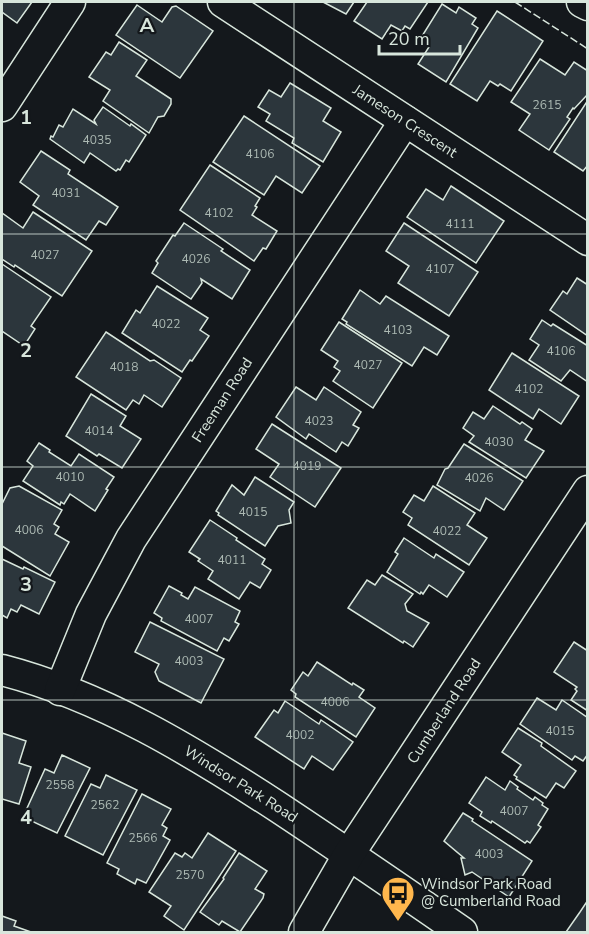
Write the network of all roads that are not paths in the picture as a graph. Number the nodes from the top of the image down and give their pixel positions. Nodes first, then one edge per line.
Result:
1 (70, 2) edge
2 (223, 2) edge
3 (582, 2) edge
4 (588, 5) edge
5 (2, 106) edge
6 (405, 121) junction
7 (588, 240) edge
8 (588, 491) edge
9 (2, 670) edge
10 (60, 690) junction
11 (349, 854) junction
12 (304, 933) edge
13 (462, 933) edge

1 - 5 street
2 - 6 street, Jameson Crescent
3 - 4 street
6 - 7 street, Jameson Crescent
6 - 10 street, Freeman Road
8 - 11 street, Cumberland Road
9 - 10 street, Windsor Park Road
10 - 11 street, Windsor Park Road
11 - 12 street, Cumberland Road
11 - 13 street, Windsor Park Road

